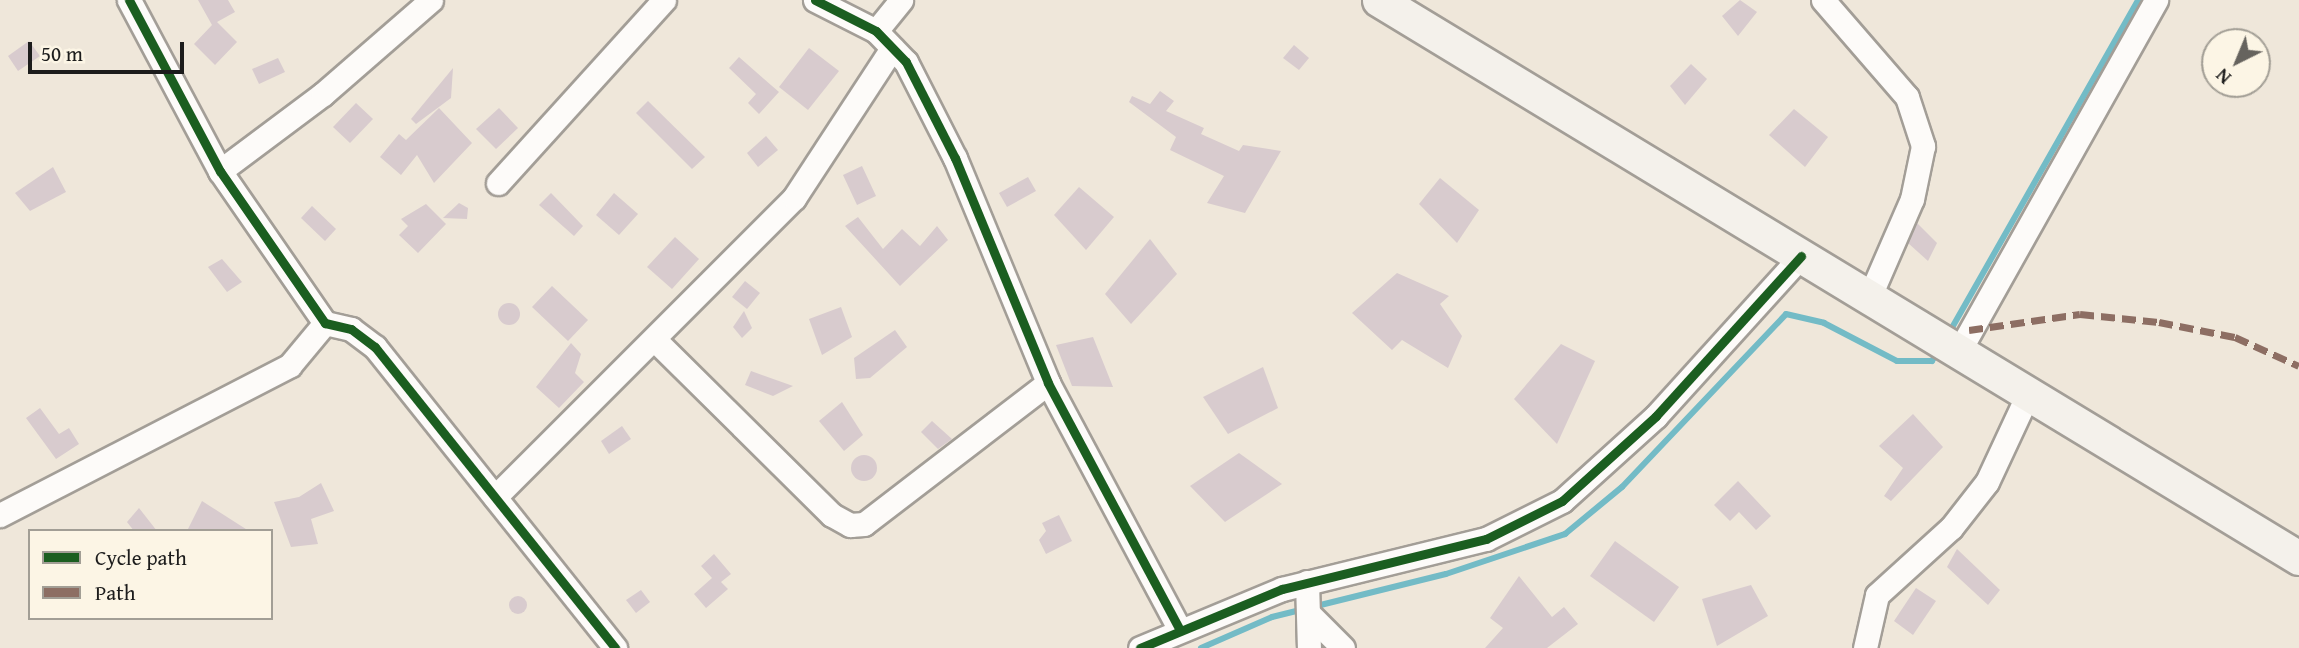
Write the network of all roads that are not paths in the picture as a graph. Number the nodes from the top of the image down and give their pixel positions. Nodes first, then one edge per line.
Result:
1 (130, 0) edge
2 (431, 0) edge
3 (664, 0) edge
4 (816, 0) edge
5 (901, 0) edge
6 (1379, 0) edge
7 (1823, 0) edge
8 (2156, 0) edge
9 (876, 31) junction
10 (892, 48) junction
11 (220, 172) junction
12 (498, 183) dead end
13 (1801, 257) junction
14 (1869, 298) junction
15 (325, 323) junction
16 (656, 341) junction
17 (1958, 353) junction
18 (1048, 383) junction
19 (2028, 394) junction
20 (495, 497) junction
21 (0, 515) edge
22 (2299, 558) edge
23 (1307, 582) junction
24 (1309, 614) junction
25 (1161, 640) edge
26 (615, 648) edge
27 (1309, 648) edge
28 (1343, 648) edge
29 (1865, 648) edge

1 - 11 street
2 - 11 street
3 - 12 street
4 - 9 street
5 - 9 street
6 - 13 main road
7 - 14 street
8 - 17 street
9 - 10 street
10 - 16 street
10 - 18 street
11 - 15 street
13 - 14 main road
13 - 23 street
14 - 17 main road
15 - 20 street
15 - 21 street
16 - 18 street
16 - 20 street
17 - 19 main road
18 - 25 street
19 - 22 main road
19 - 29 street
20 - 26 street
23 - 24 street
23 - 25 street
24 - 27 street
24 - 28 street

